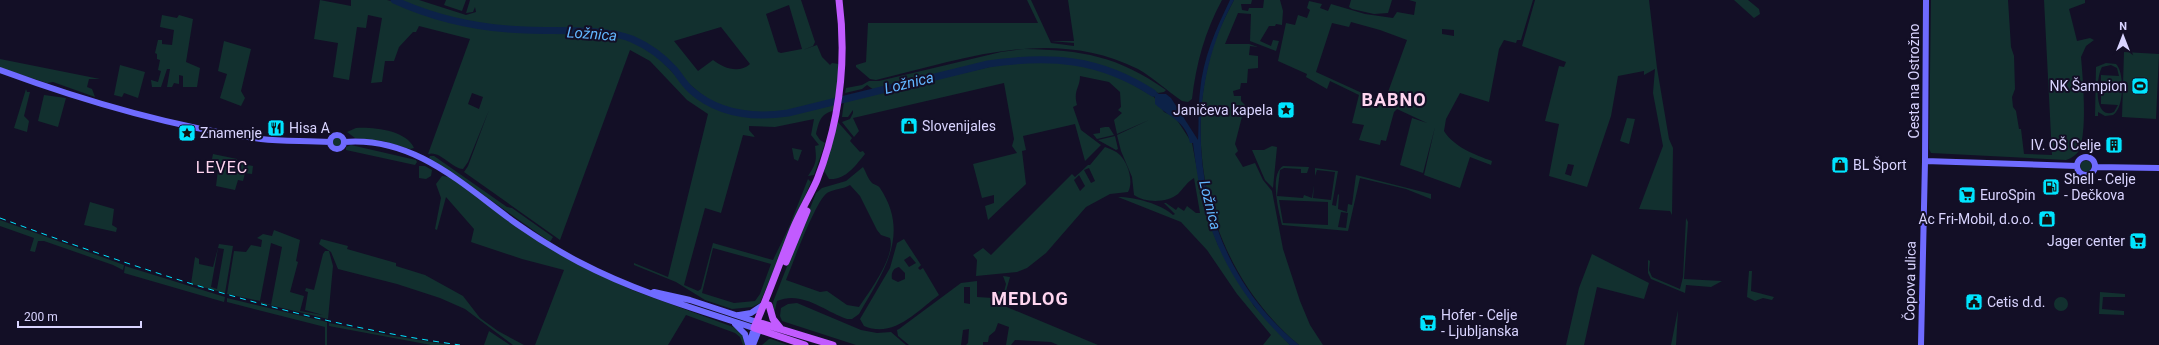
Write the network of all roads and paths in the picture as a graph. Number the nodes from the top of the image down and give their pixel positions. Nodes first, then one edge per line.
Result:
1 (839, 0) edge
2 (1926, 0) edge
3 (0, 70) edge
4 (330, 142) junction
5 (344, 142) junction
6 (1925, 161) junction
7 (2077, 166) junction
8 (2095, 167) junction
9 (2159, 168) edge
10 (1924, 217) joint
11 (630, 285) junction
12 (766, 304) junction
13 (735, 315) junction
14 (732, 321) junction
15 (758, 326) junction
16 (784, 331) junction
17 (748, 345) edge
18 (753, 345) edge
19 (805, 345) edge
20 (833, 345) edge
21 (1921, 345) edge

1 - 12 main road
2 - 6 main road, Cesta na Ostrožno
3 - 4 main road
4 - 5 main road
4 - 5 main road
5 - 11 main road
6 - 7 main road
6 - 10 main road, Cesta na Ostrožno
7 - 8 main road
7 - 8 main road
8 - 9 main road
10 - 21 main road, Čopova ulica
11 - 13 main road
11 - 14 main road
12 - 13 main road
12 - 15 main road
12 - 16 main road
13 - 15 main road
14 - 15 main road
14 - 17 main road
15 - 16 main road
15 - 17 main road
15 - 18 main road
15 - 19 main road
16 - 20 main road

